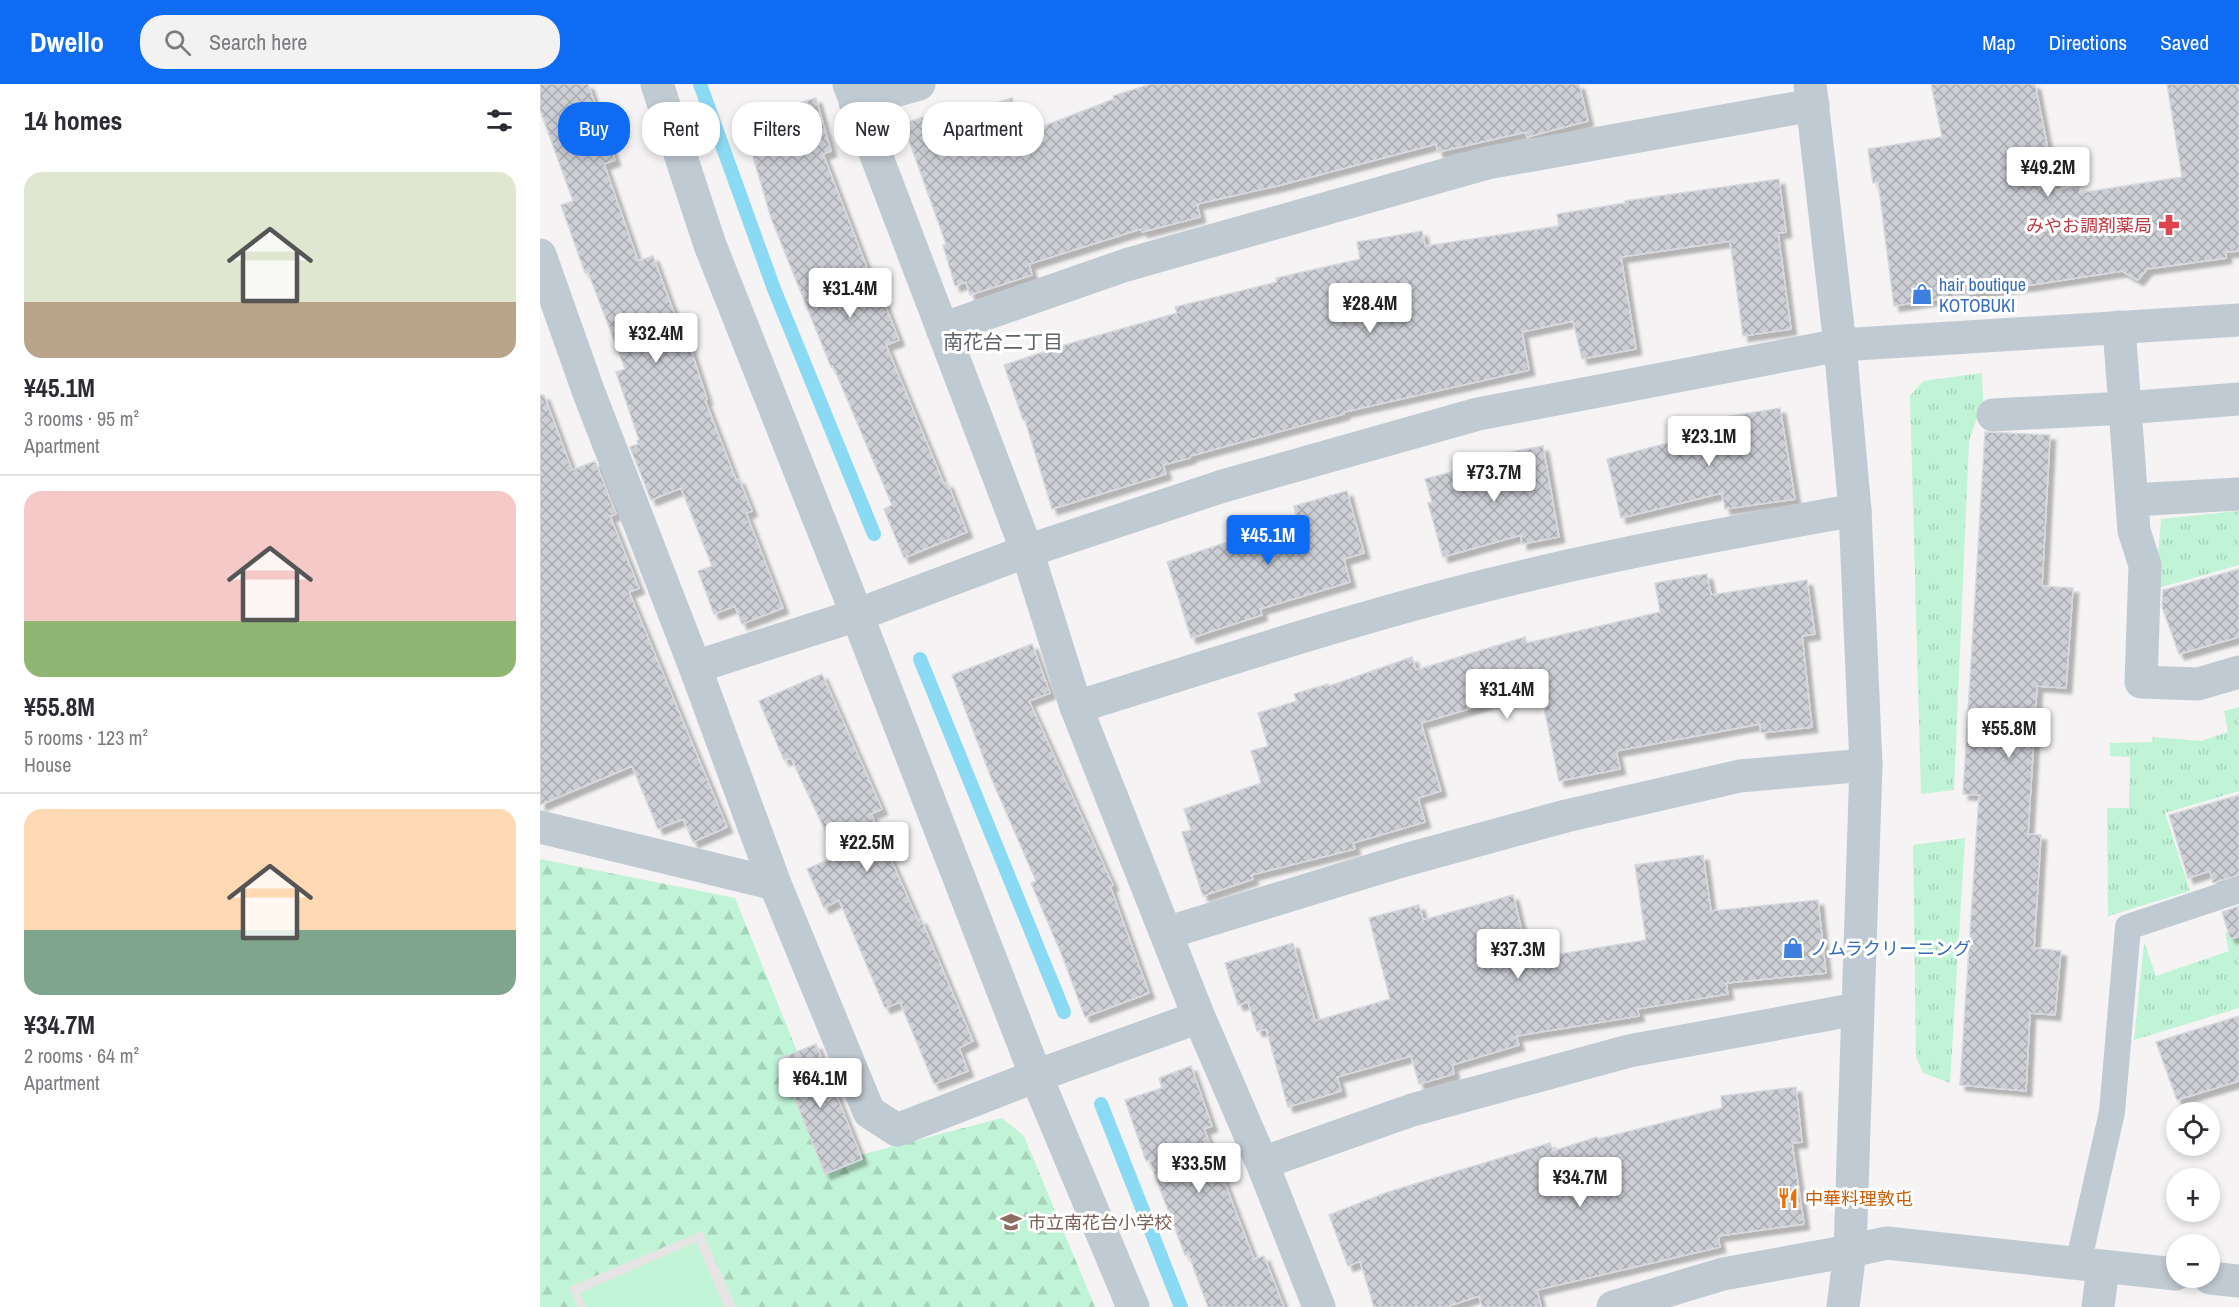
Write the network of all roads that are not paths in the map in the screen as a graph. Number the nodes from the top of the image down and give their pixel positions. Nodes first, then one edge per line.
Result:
1 (657, 84) edge
2 (919, 84) edge
3 (852, 93) edge
4 (1811, 94) edge
5 (540, 255) edge
6 (2239, 320) edge
7 (2119, 327) junction
8 (942, 329) junction
9 (1840, 345) junction
10 (2239, 399) edge
11 (2125, 408) junction
12 (1993, 415) dead end
13 (2239, 494) edge
14 (2132, 500) junction
15 (1855, 510) junction
16 (1027, 551) junction
17 (857, 615) junction
18 (695, 667) junction
19 (2239, 672) edge
20 (1076, 707) junction
21 (1866, 765) junction
22 (540, 827) edge
23 (776, 884) junction
24 (2239, 890) edge
25 (1166, 933) junction
26 (1857, 1009) junction
27 (1199, 1017) junction
28 (1036, 1076) junction
29 (1262, 1163) junction
30 (1850, 1251) junction
31 (2091, 1265) junction
32 (2166, 1273) edge
33 (2220, 1279) edge
34 (2239, 1281) edge
35 (1133, 1307) edge
36 (1319, 1307) edge
37 (1612, 1307) edge
38 (1843, 1307) edge
39 (2098, 1307) edge

1 - 17 street
2 - 3 street
3 - 8 street
4 - 8 street
4 - 9 street
5 - 18 street
6 - 7 street
7 - 9 street
7 - 11 street
8 - 16 street
9 - 15 street
9 - 16 street
10 - 11 street
11 - 12 street
11 - 14 street
13 - 14 street
14 - 19 street
15 - 20 street
15 - 21 street
16 - 17 street
16 - 20 street
17 - 18 street
17 - 28 street
18 - 23 street
20 - 25 street
21 - 25 street
21 - 26 street
22 - 23 street
23 - 28 street
24 - 31 lane
25 - 27 street
26 - 29 street
26 - 30 street
27 - 28 street
27 - 29 street
28 - 35 street
29 - 36 street
30 - 31 street
30 - 37 street
30 - 38 street
31 - 32 street
31 - 39 street
33 - 34 street

